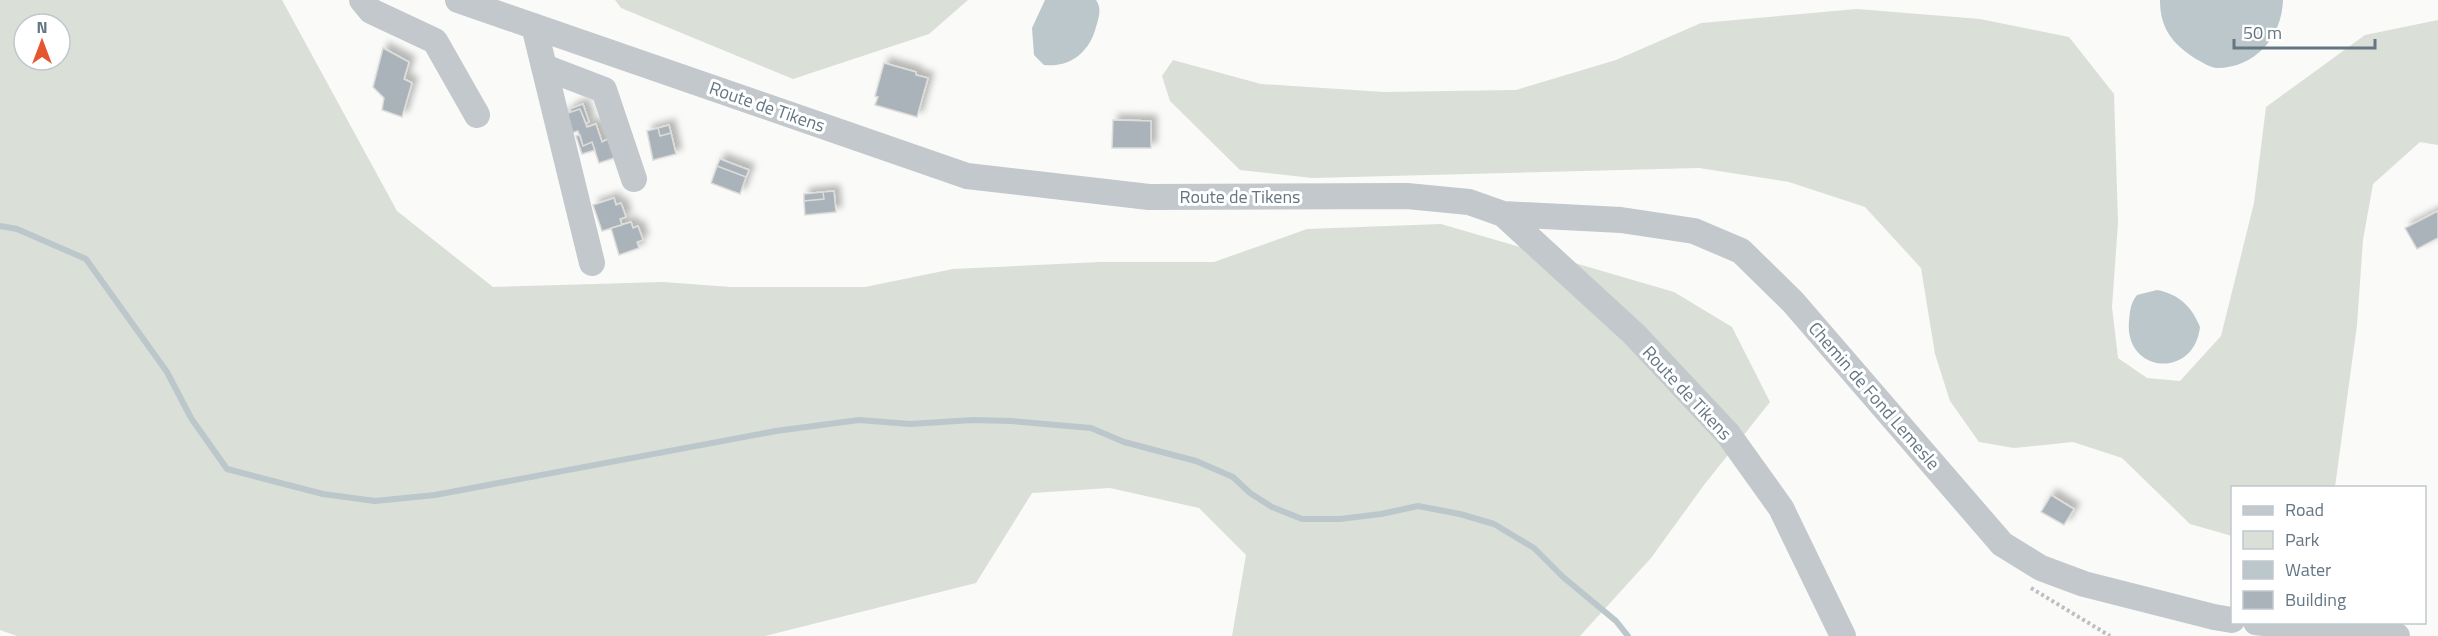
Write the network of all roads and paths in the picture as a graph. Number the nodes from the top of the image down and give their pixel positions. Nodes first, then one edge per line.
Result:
1 (362, 0) edge
2 (458, 0) edge
3 (534, 26) junction
4 (544, 67) junction
5 (477, 115) dead end
6 (634, 179) dead end
7 (1503, 214) junction
8 (592, 263) dead end
9 (2231, 620) edge
10 (2272, 624) edge
11 (1843, 636) edge
12 (2397, 636) edge

1 - 5 street
2 - 3 street, Route de Tikens
3 - 4 street
3 - 7 street, Route de Tikens
4 - 6 street
4 - 8 street
7 - 9 street, Chemin de Fond Lemesle
7 - 11 street, Route de Tikens
10 - 12 street

